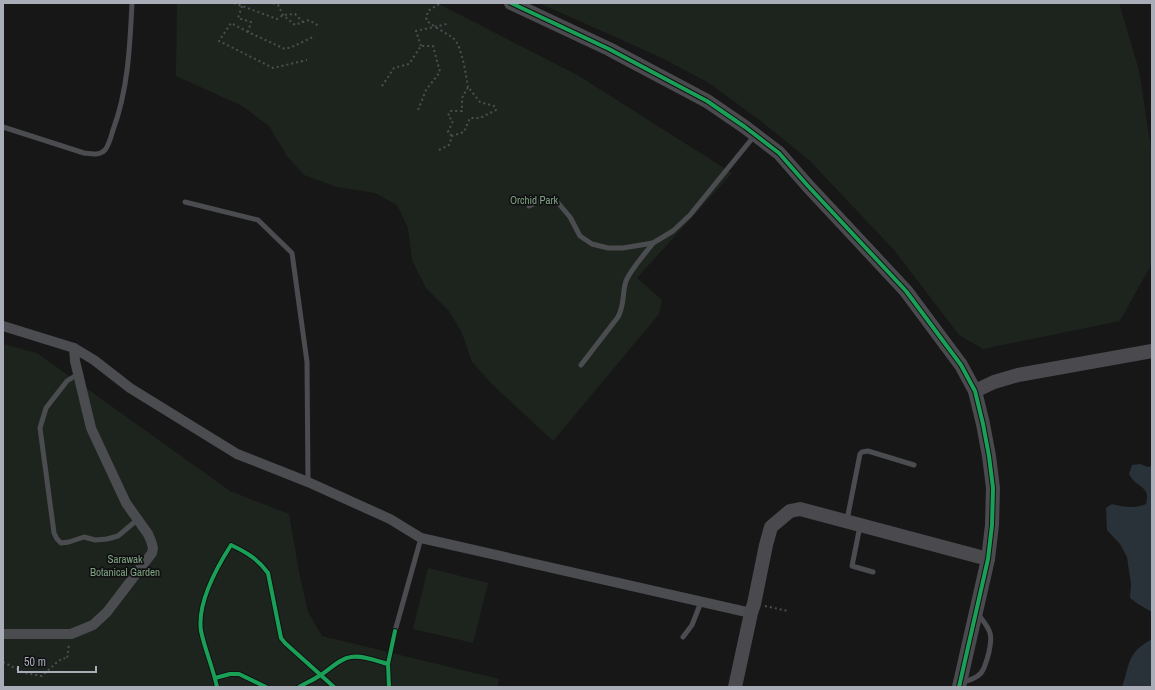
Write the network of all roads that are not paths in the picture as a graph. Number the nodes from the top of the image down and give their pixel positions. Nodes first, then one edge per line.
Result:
1 (132, 3) edge
2 (511, 3) edge
3 (3, 127) edge
4 (755, 134) junction
5 (185, 202) dead end
6 (529, 206) dead end
7 (653, 243) junction
8 (3, 326) edge
9 (74, 348) junction
10 (1152, 351) edge
11 (581, 365) dead end
12 (78, 374) junction
13 (975, 391) junction
14 (914, 465) dead end
15 (308, 482) junction
16 (137, 520) junction
17 (853, 523) junction
18 (421, 538) junction
19 (988, 558) junction
20 (873, 572) dead end
21 (701, 602) junction
22 (752, 608) junction
23 (976, 612) junction
24 (395, 631) dead end
25 (3, 634) edge
26 (684, 637) dead end
27 (960, 685) edge
28 (735, 687) edge

1 - 3 lane
2 - 4 street
4 - 7 lane
4 - 13 street
5 - 15 lane
6 - 7 lane
7 - 11 lane
8 - 9 street
9 - 12 street
9 - 15 street
10 - 13 street
12 - 16 street
12 - 16 lane
13 - 19 street
14 - 17 lane
15 - 18 street
16 - 25 street
17 - 19 street
17 - 20 lane
17 - 22 street
18 - 21 street
18 - 24 lane
19 - 23 street
21 - 22 street
21 - 26 lane
22 - 28 street
23 - 27 street
23 - 27 lane

